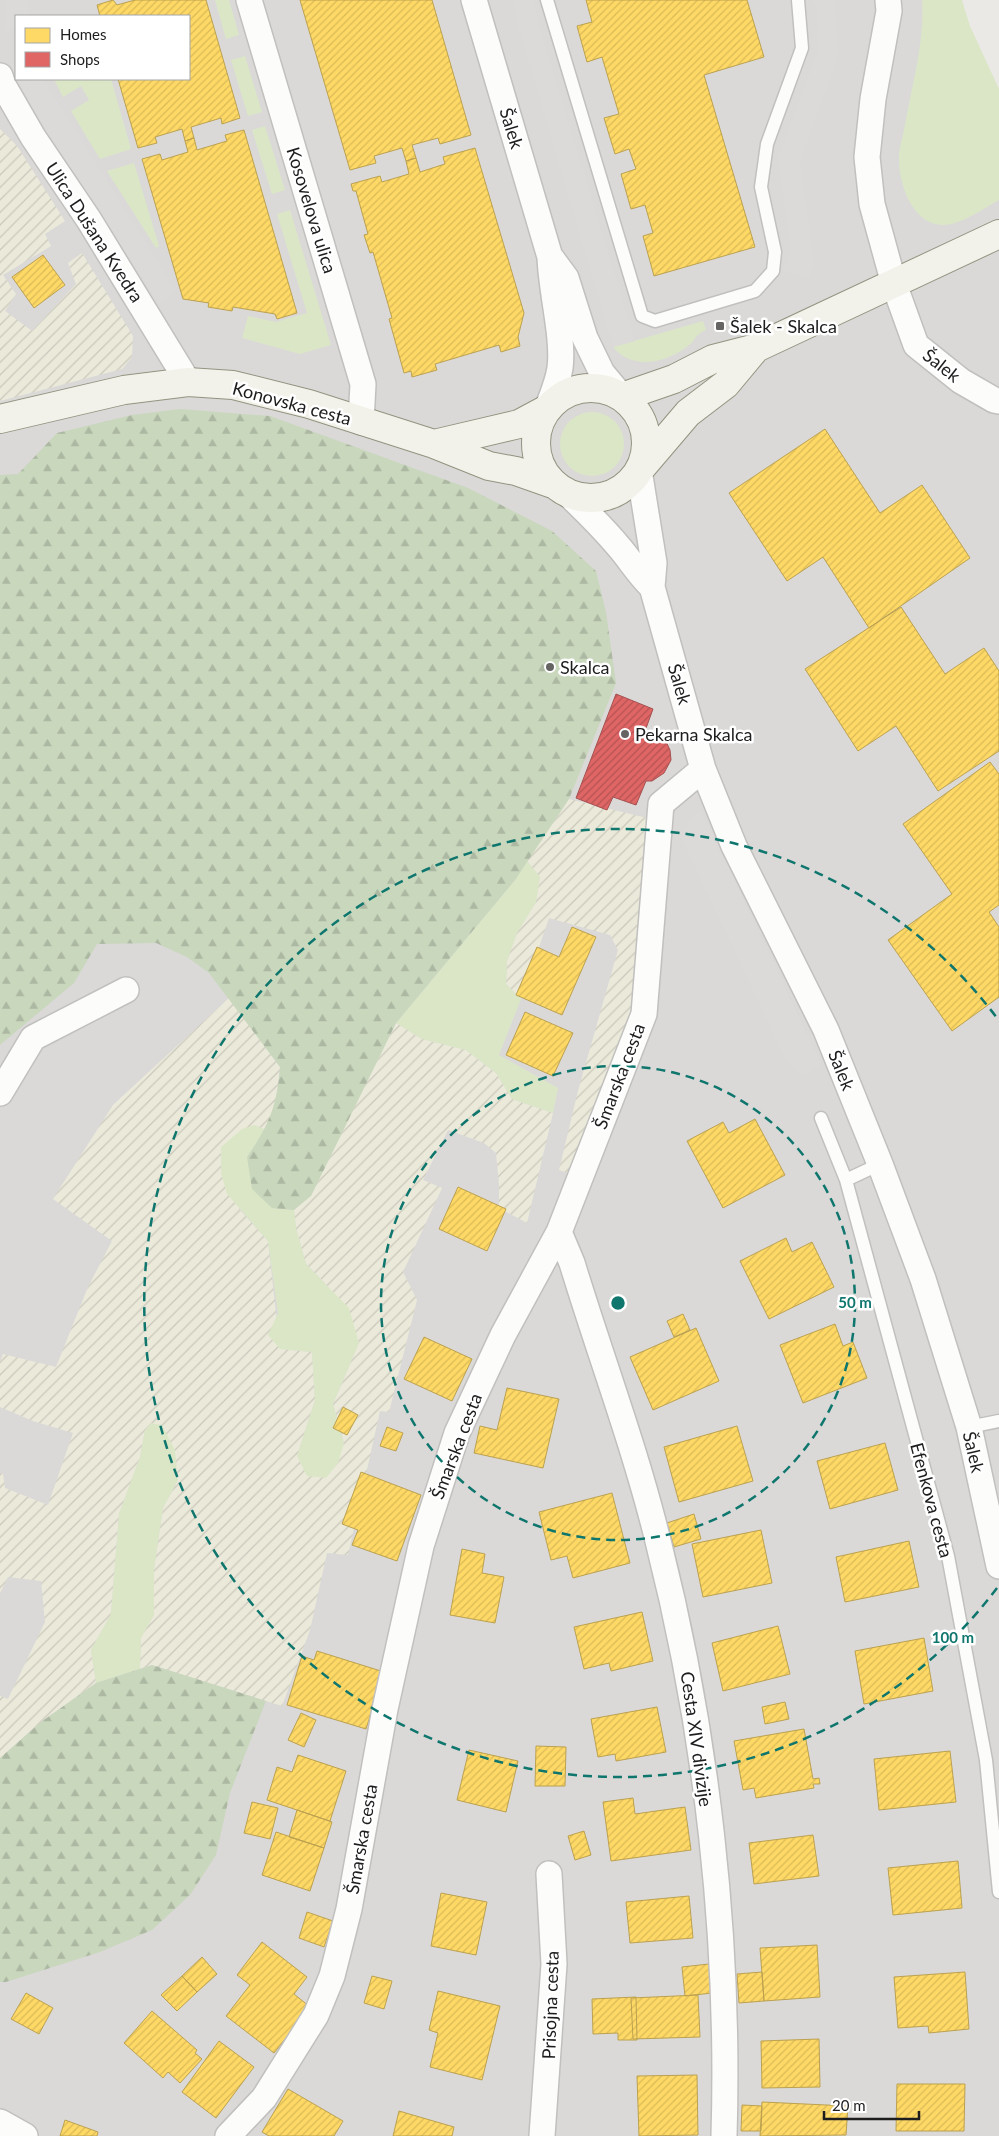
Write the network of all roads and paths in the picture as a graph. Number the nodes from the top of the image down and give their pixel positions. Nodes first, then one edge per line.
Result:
1 (249, 0) edge
2 (474, 0) edge
3 (547, 0) edge
4 (798, 0) edge
5 (888, 0) edge
6 (1, 83) edge
7 (999, 234) edge
8 (550, 257) junction
9 (894, 284) junction
10 (756, 348) junction
11 (188, 382) junction
12 (622, 397) junction
13 (999, 401) edge
14 (547, 409) junction
15 (0, 418) edge
16 (361, 422) junction
17 (434, 444) junction
18 (639, 470) junction
19 (560, 489) junction
20 (652, 587) junction
21 (703, 769) junction
22 (126, 990) dead end
23 (0, 1094) edge
24 (821, 1118) dead end
25 (880, 1164) junction
26 (846, 1180) junction
27 (559, 1232) junction
28 (999, 1421) edge
29 (969, 1428) junction
30 (999, 1566) edge
31 (549, 1874) dead end
32 (999, 1892) edge
33 (0, 2122) edge
34 (25, 2136) edge
35 (228, 2136) edge
36 (542, 2136) edge
37 (724, 2136) edge

1 - 16 street, Kosovelova ulica
2 - 8 street, Šalek
3 - 4 lane
5 - 9 street, Šalek
6 - 11 street, Ulica Dušana Kvedra
7 - 9 street
8 - 12 street
8 - 14 street
9 - 10 street
9 - 13 street, Šalek
10 - 12 street
10 - 18 street
11 - 15 street, Konovska cesta
11 - 16 street, Konovska cesta
12 - 14 street
12 - 18 street
14 - 17 street
14 - 19 street
16 - 17 street, Konovska cesta
17 - 19 street, Konovska cesta
18 - 19 street
18 - 20 street
19 - 20 street
20 - 21 street, Šalek
21 - 25 street, Šalek
21 - 27 street, Šmarska cesta
22 - 23 street
24 - 26 lane, Efenkova cesta
25 - 26 lane
25 - 29 street, Šalek
26 - 32 lane, Efenkova cesta
27 - 35 street, Šmarska cesta
27 - 37 street, Cesta XIV divizije
28 - 29 lane
29 - 30 street, Šalek
31 - 36 street, Prisojna cesta
33 - 34 street

